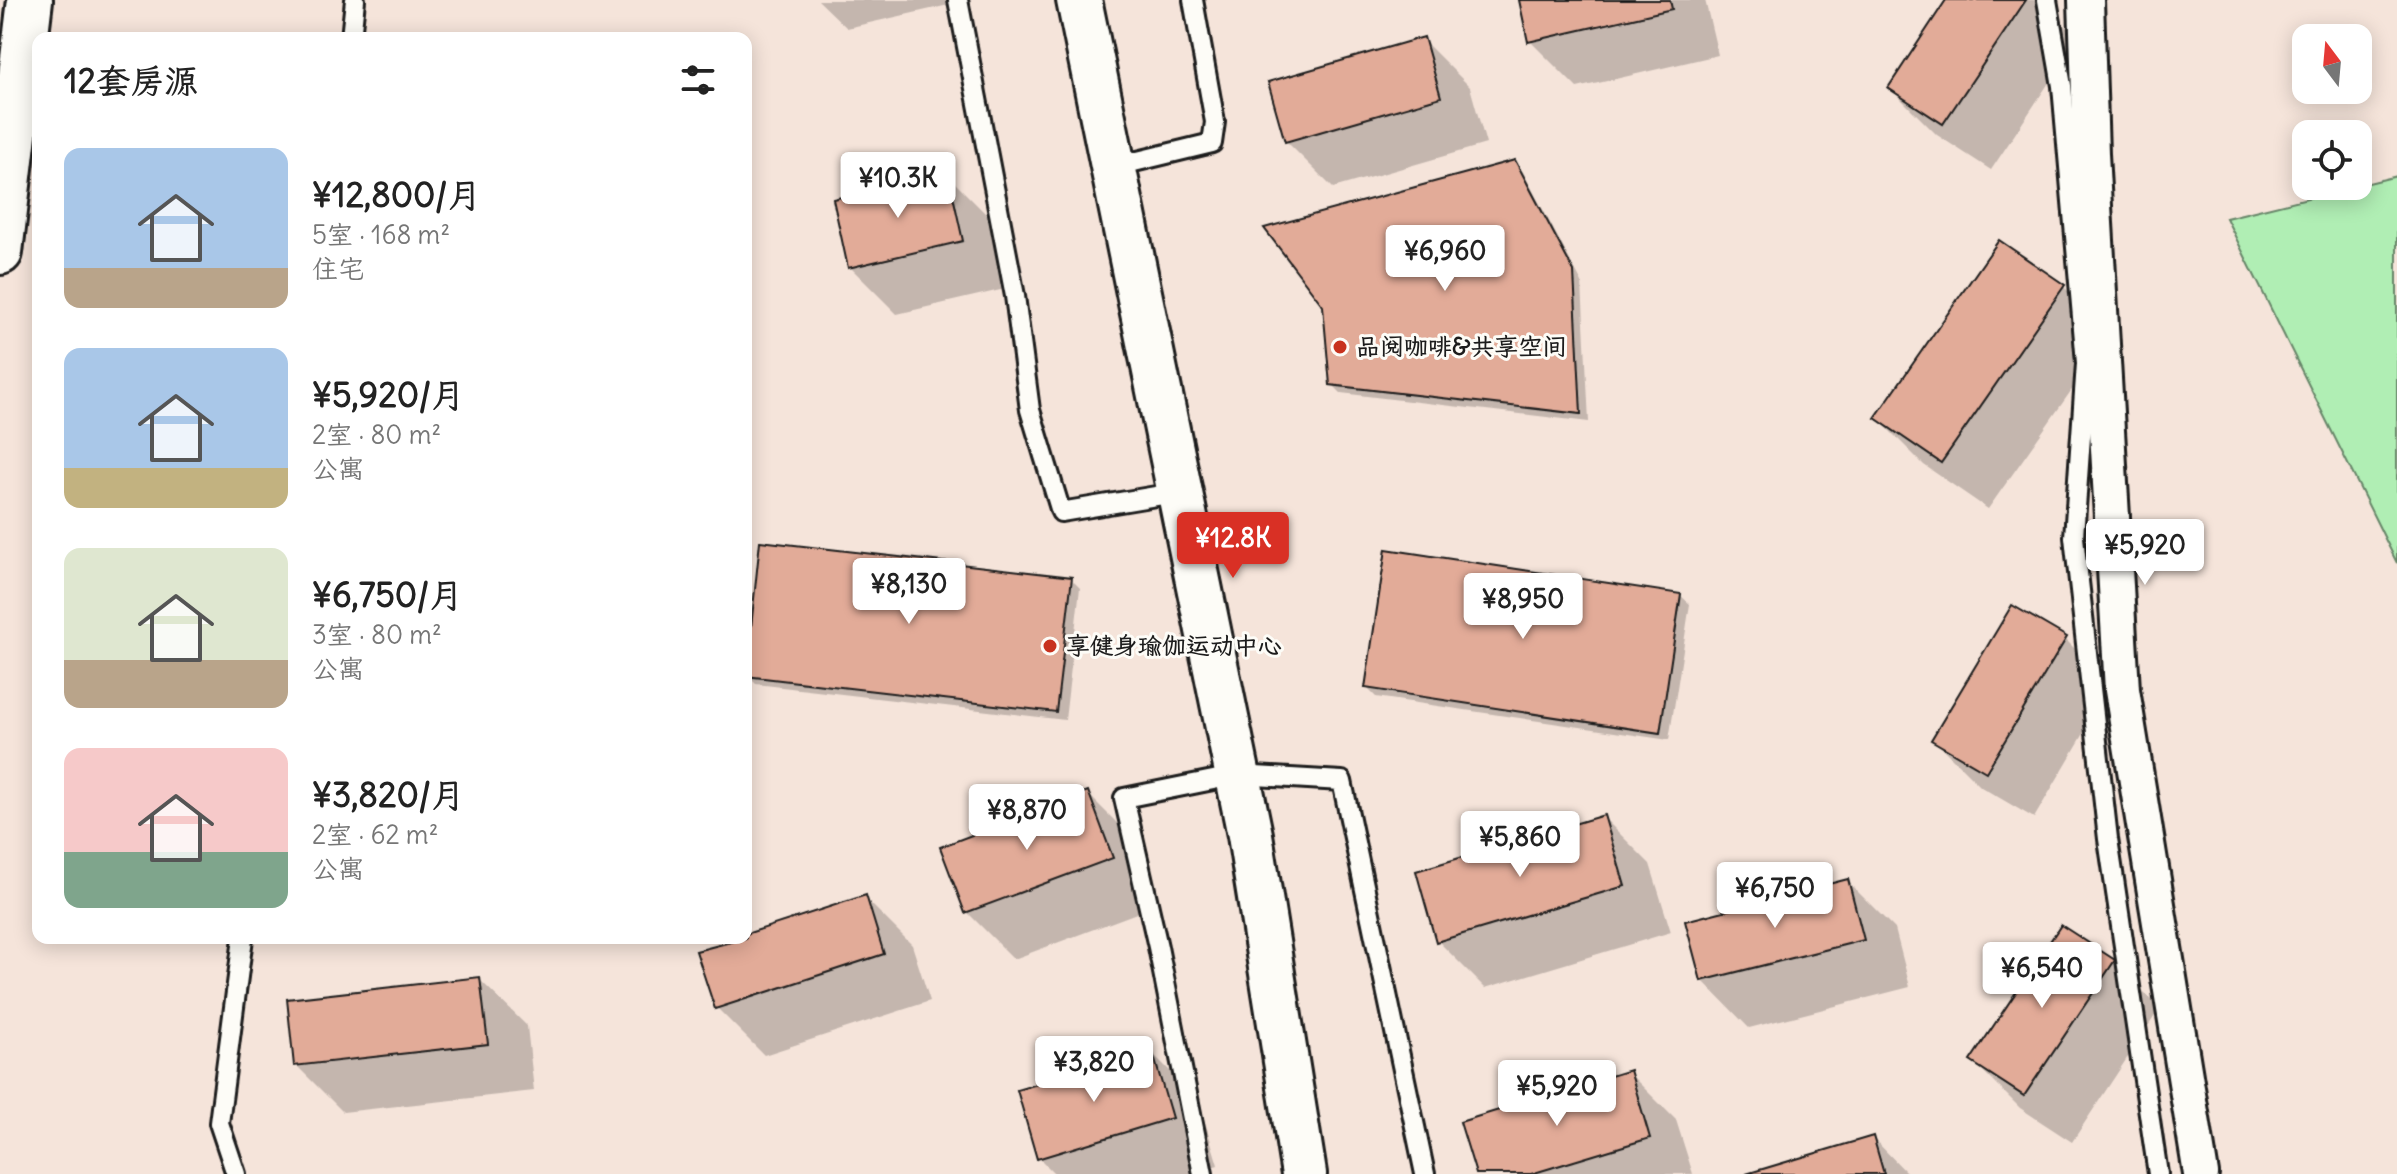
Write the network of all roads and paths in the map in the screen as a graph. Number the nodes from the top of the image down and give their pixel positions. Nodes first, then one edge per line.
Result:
1 (30, 0) edge
2 (355, 0) edge
3 (958, 0) edge
4 (1079, 0) edge
5 (1193, 0) edge
6 (2047, 0) edge
7 (2086, 0) edge
8 (352, 32) edge
9 (1113, 167) junction
10 (0, 252) edge
11 (1180, 492) junction
12 (1238, 775) junction
13 (242, 944) edge
14 (236, 1174) edge
15 (1203, 1174) edge
16 (1304, 1174) edge
17 (1425, 1174) edge
18 (2158, 1174) edge
19 (2201, 1174) edge

1 - 10 main road
2 - 8 lane
3 - 11 lane
4 - 9 main road
5 - 9 lane
6 - 18 lane
7 - 19 street
9 - 11 main road
11 - 12 main road
12 - 15 lane
12 - 16 main road
12 - 17 lane
13 - 14 lane

